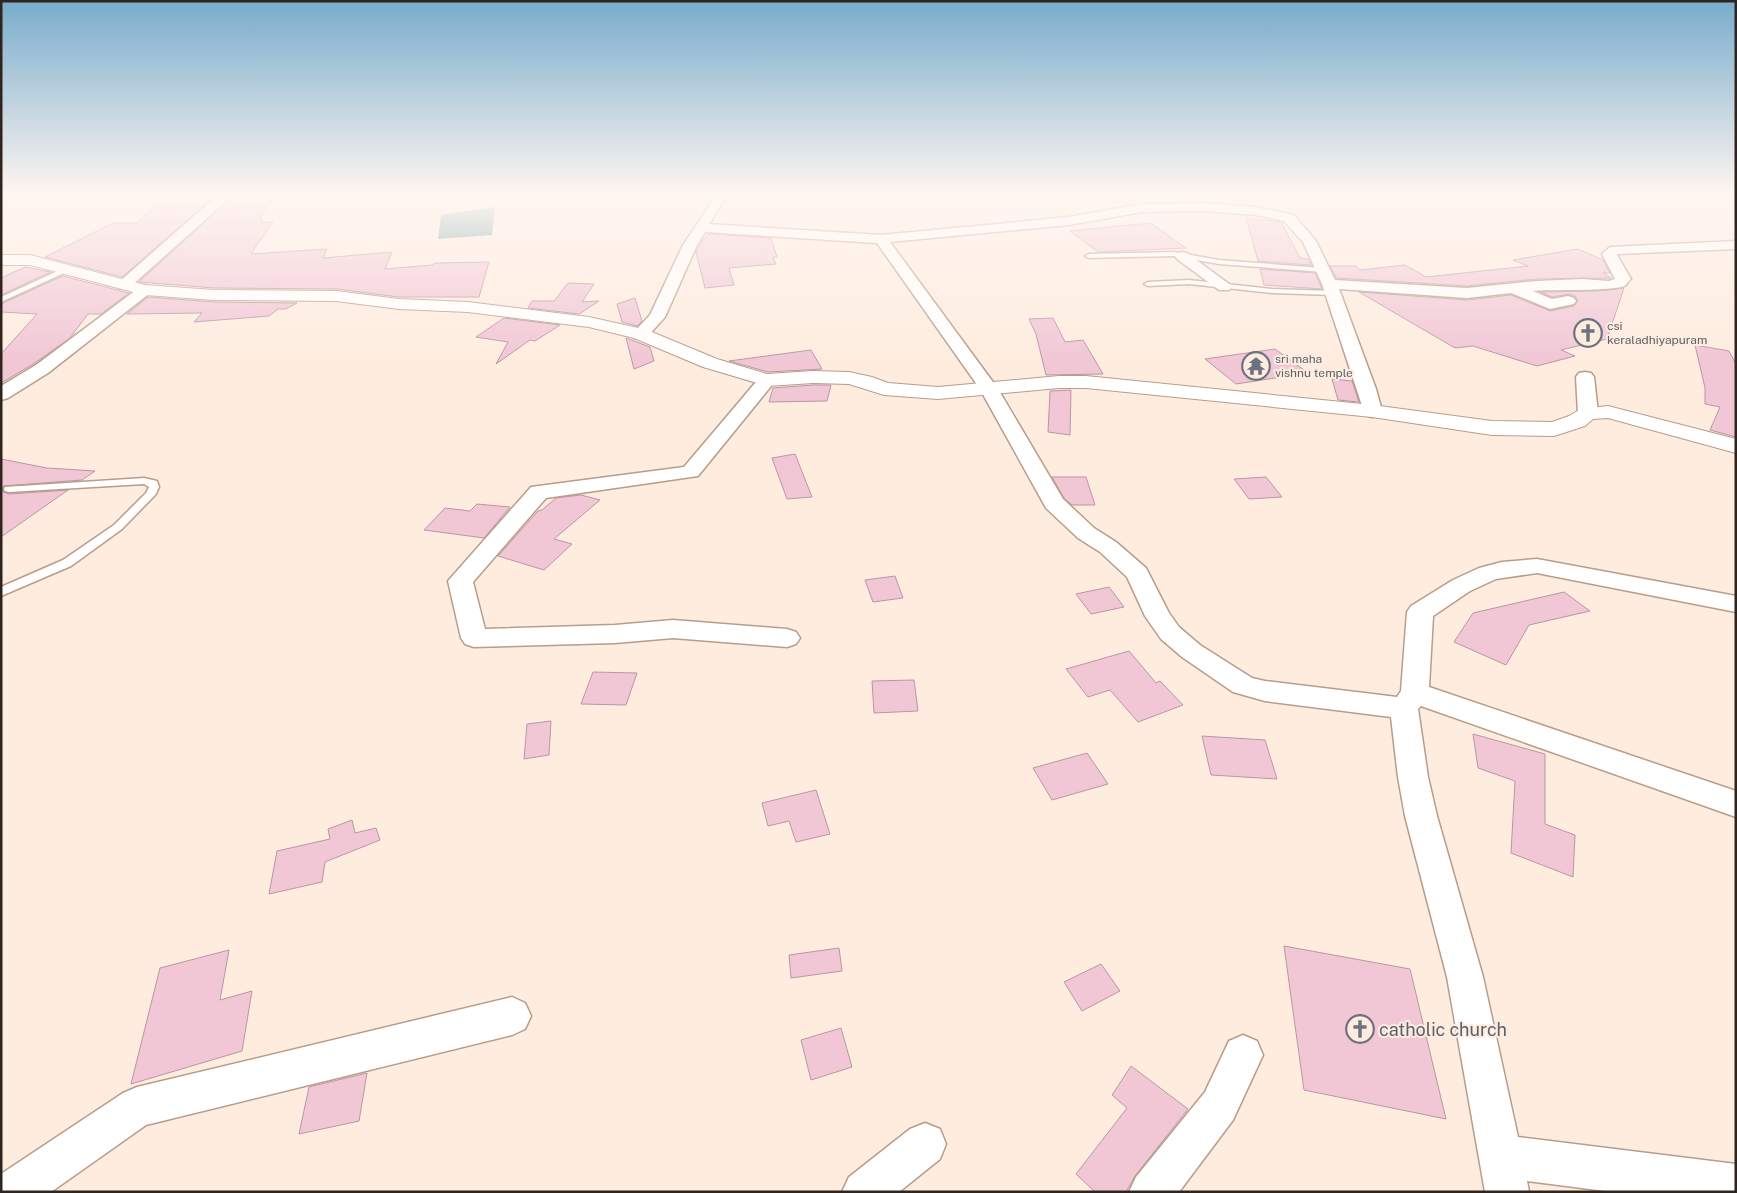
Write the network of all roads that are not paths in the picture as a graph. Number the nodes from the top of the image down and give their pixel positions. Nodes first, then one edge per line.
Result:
1 (164, 249) edge
2 (688, 249) edge
3 (888, 249) edge
4 (1313, 249) edge
5 (1641, 249) edge
6 (1721, 249) edge
7 (1089, 256) dead end
8 (1182, 256) junction
9 (1736, 257) edge
10 (1, 260) edge
11 (67, 270) junction
12 (1329, 282) junction
13 (124, 284) junction
14 (1148, 284) dead end
15 (1224, 287) junction
16 (1512, 288) junction
17 (145, 290) junction
18 (1, 300) edge
19 (1568, 302) dead end
20 (640, 334) junction
21 (1585, 377) dead end
22 (767, 380) junction
23 (988, 389) junction
24 (1, 394) edge
25 (1372, 411) junction
26 (1588, 413) junction
27 (1736, 446) edge
28 (10, 489) dead end
29 (1, 592) edge
30 (1736, 604) edge
31 (788, 638) dead end
32 (1410, 701) junction
33 (1736, 804) edge
34 (512, 1016) dead end
35 (1243, 1055) dead end
36 (925, 1144) dead end
37 (1504, 1174) edge
38 (1736, 1186) edge
39 (13, 1192) edge
40 (864, 1192) edge
41 (1151, 1192) edge

1 - 13 street
2 - 20 street
3 - 23 street
4 - 12 street
5 - 16 street
6 - 9 street
7 - 8 lane
8 - 12 lane
8 - 15 street
10 - 11 street
11 - 13 street
11 - 18 lane
12 - 15 lane
12 - 16 street
12 - 25 street
13 - 17 street
14 - 15 lane
16 - 19 street
17 - 20 street
17 - 24 street
20 - 22 street
21 - 26 street
22 - 23 street
22 - 31 street
23 - 25 street
23 - 32 street
25 - 26 street
26 - 27 street
28 - 29 lane
30 - 32 street
32 - 33 street
32 - 37 street
34 - 39 street
35 - 41 street
36 - 40 street
37 - 38 street

